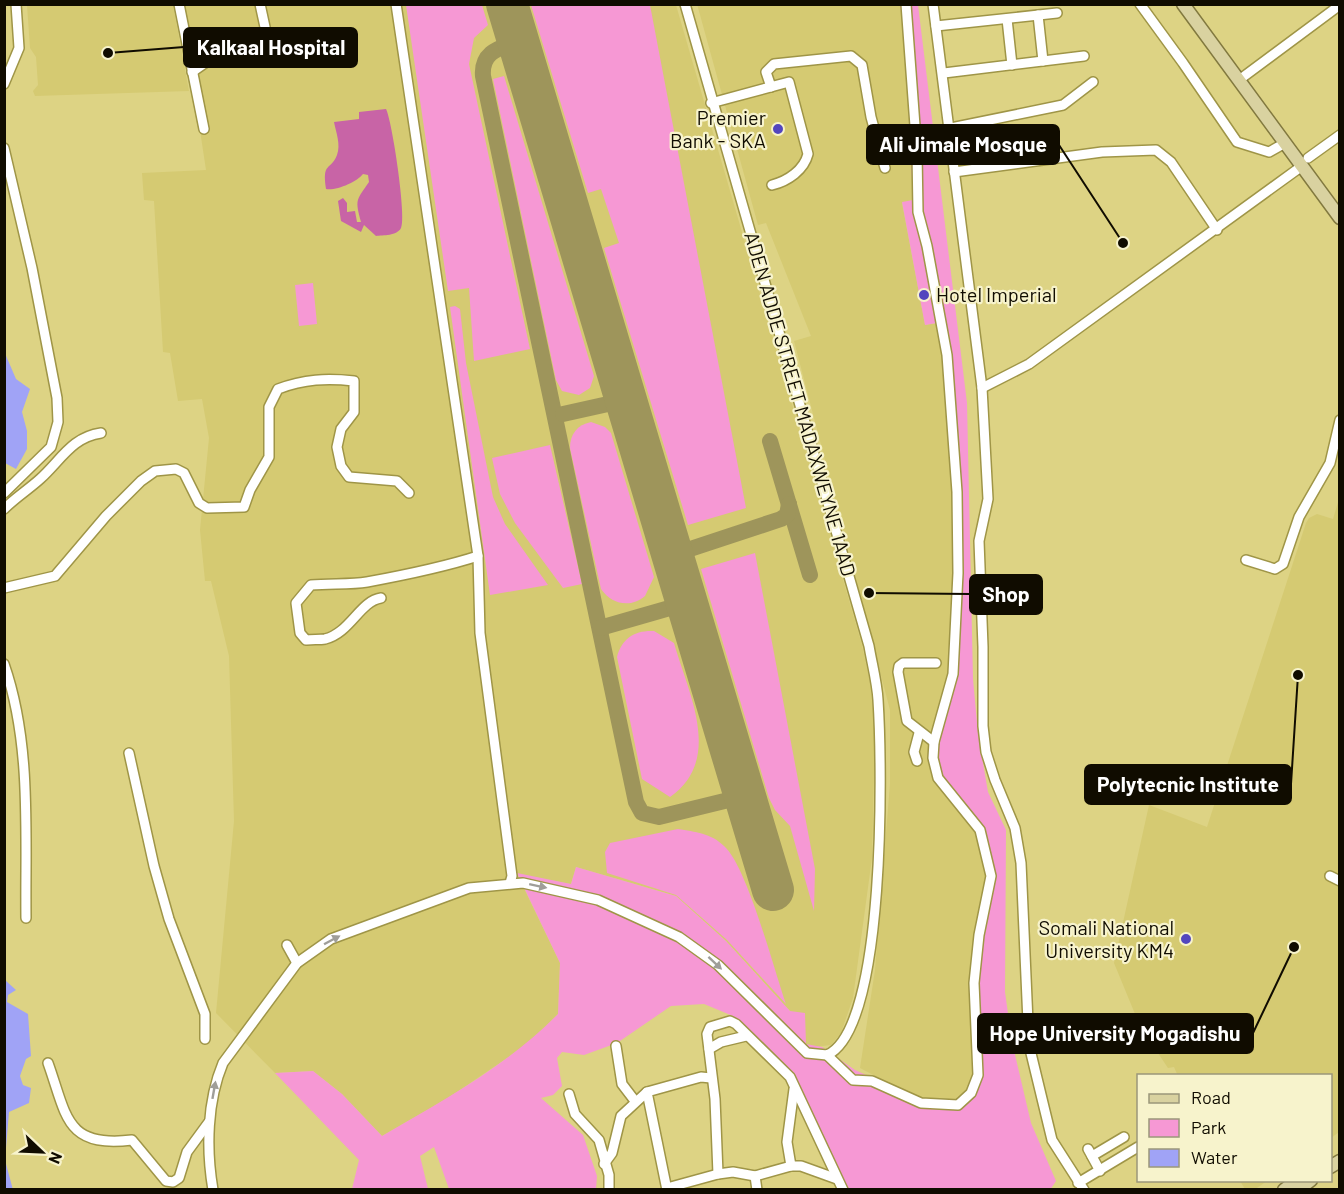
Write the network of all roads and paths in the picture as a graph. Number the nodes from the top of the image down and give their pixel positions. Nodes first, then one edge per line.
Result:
1 (16, 4) edge
2 (179, 4) edge
3 (260, 4) edge
4 (396, 4) edge
5 (685, 4) edge
6 (906, 4) edge
7 (933, 4) edge
8 (1140, 4) edge
9 (1183, 4) edge
10 (1340, 5) edge
11 (1057, 12) dead end
12 (1038, 15) junction
13 (1007, 19) junction
14 (936, 26) junction
15 (1084, 56) dead end
16 (1043, 61) junction
17 (1012, 65) junction
18 (192, 72) junction
19 (944, 73) junction
20 (1239, 80) junction
21 (1093, 82) dead end
22 (4, 84) edge
23 (771, 87) junction
24 (711, 103) junction
25 (951, 128) junction
26 (204, 129) dead end
27 (1340, 135) edge
28 (1285, 143) junction
29 (4, 148) edge
30 (1305, 162) junction
31 (885, 168) dead end
32 (954, 172) junction
33 (772, 185) dead end
34 (1340, 218) edge
35 (1217, 230) junction
36 (982, 388) junction
37 (1340, 420) edge
38 (101, 433) dead end
39 (4, 493) edge
40 (409, 493) dead end
41 (4, 509) edge
42 (478, 556) junction
43 (1246, 560) dead end
44 (4, 588) edge
45 (381, 598) dead end
46 (936, 663) dead end
47 (4, 664) edge
48 (919, 733) junction
49 (934, 742) junction
50 (129, 753) dead end
51 (917, 760) dead end
52 (510, 883) junction
53 (26, 918) dead end
54 (287, 945) dead end
55 (297, 963) junction
56 (746, 1036) junction
57 (205, 1039) dead end
58 (616, 1046) dead end
59 (709, 1048) junction
60 (827, 1055) junction
61 (48, 1063) dead end
62 (711, 1078) junction
63 (794, 1089) junction
64 (647, 1092) junction
65 (569, 1094) dead end
66 (635, 1101) junction
67 (210, 1116) junction
68 (1124, 1137) dead end
69 (1137, 1149) edge
70 (604, 1164) junction
71 (790, 1166) junction
72 (1101, 1171) junction
73 (718, 1174) junction
74 (755, 1176) junction
75 (837, 1179) junction
76 (1081, 1186) edge
77 (667, 1189) edge
78 (213, 1190) edge
79 (609, 1190) edge
80 (757, 1190) edge
81 (843, 1190) edge

1 - 22 street
2 - 18 street
3 - 18 street
4 - 42 street
5 - 24 street, ADEN ADDE STREET MADAXWEYNE 1AAD
6 - 49 street
7 - 14 street
8 - 28 street
9 - 20 main road
10 - 20 street
11 - 12 street
12 - 13 street
12 - 16 street
13 - 14 street
13 - 17 street
14 - 19 street
15 - 16 street
16 - 17 street
17 - 19 street
18 - 26 street
19 - 25 street
20 - 28 main road
21 - 25 street
23 - 24 street
23 - 31 street
23 - 33 street
24 - 60 street, ADEN ADDE STREET MADAXWEYNE 1AAD
25 - 32 street
27 - 30 street
28 - 30 main road
29 - 39 street
30 - 34 main road
30 - 35 street
32 - 35 street
32 - 36 street
35 - 36 street
36 - 76 street
37 - 43 street
38 - 41 street
40 - 44 street
42 - 45 street
42 - 52 street
46 - 48 street
47 - 53 street
48 - 49 street
48 - 51 street
49 - 60 street
50 - 57 street
55 -> 52 street
52 -> 60 street
54 - 55 street
67 -> 55 street
56 - 59 street
56 - 59 street
56 - 63 street
58 - 66 street
59 - 62 street
61 - 67 street
62 - 64 street
62 - 73 street
63 - 71 street
63 - 75 street
64 - 66 street
64 - 77 street
65 - 70 street
66 - 70 street
67 - 78 street
68 - 72 street
69 - 72 street
70 - 79 street
71 - 74 street
71 - 75 street
72 - 76 street
73 - 74 street
73 - 77 street
74 - 80 street
75 - 81 street

